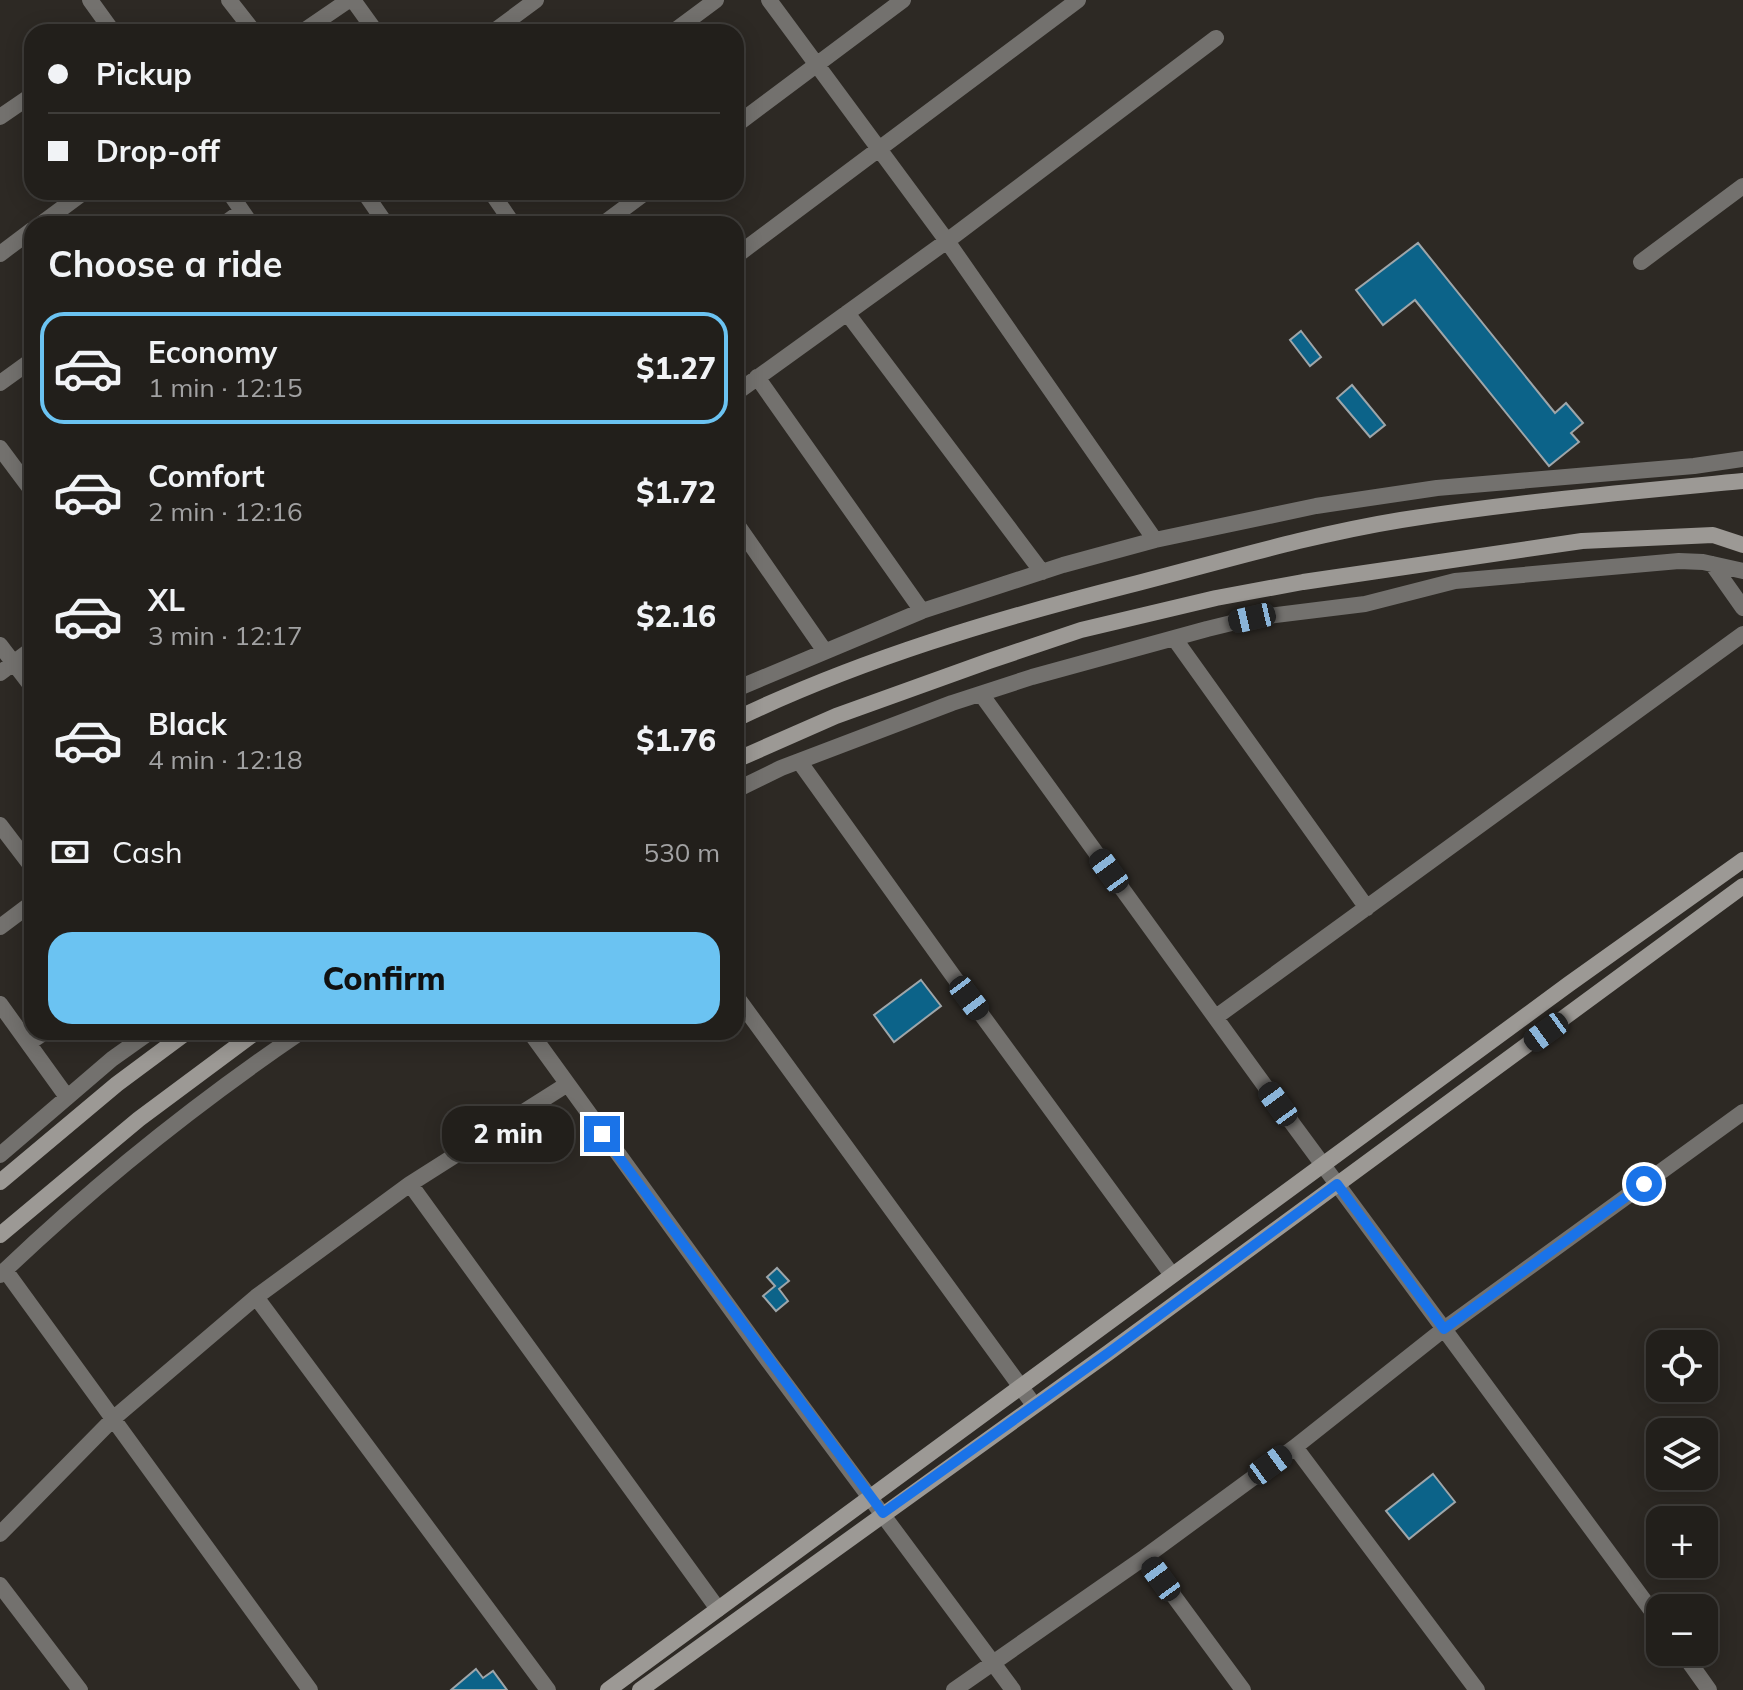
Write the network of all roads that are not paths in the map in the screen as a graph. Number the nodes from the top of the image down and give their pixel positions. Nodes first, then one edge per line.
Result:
1 (90, 0) edge
2 (229, 0) edge
3 (351, 0) edge
4 (536, 0) edge
5 (716, 0) edge
6 (769, 0) edge
7 (903, 0) edge
8 (1078, 0) edge
9 (107, 24) edge
10 (248, 24) edge
11 (314, 24) edge
12 (370, 24) edge
13 (504, 24) edge
14 (684, 24) edge
15 (1216, 38) dead end
16 (817, 65) junction
17 (24, 100) edge
18 (0, 117) edge
19 (744, 119) edge
20 (879, 149) junction
21 (1743, 186) edge
22 (73, 200) edge
23 (635, 200) edge
24 (52, 216) edge
25 (614, 216) edge
26 (24, 236) edge
27 (947, 241) junction
28 (744, 250) edge
29 (0, 254) edge
30 (1641, 262) dead end
31 (847, 313) junction
32 (24, 366) edge
33 (757, 377) junction
34 (0, 383) edge
35 (744, 387) edge
36 (0, 448) edge
37 (1743, 459) edge
38 (24, 480) edge
39 (1743, 481) edge
40 (744, 535) edge
41 (1155, 540) junction
42 (1743, 545) edge
43 (1712, 564) junction
44 (1042, 572) junction
45 (1740, 574) edge
46 (1743, 608) edge
47 (922, 611) junction
48 (1743, 634) edge
49 (1174, 638) junction
50 (0, 645) edge
51 (824, 650) junction
52 (24, 655) edge
53 (7, 668) edge
54 (24, 681) edge
55 (744, 685) edge
56 (981, 694) junction
57 (744, 716) edge
58 (744, 756) edge
59 (799, 761) junction
60 (744, 786) edge
61 (0, 825) edge
62 (24, 856) edge
63 (1743, 860) edge
64 (1743, 886) edge
65 (1367, 908) junction
66 (24, 909) edge
67 (0, 927) edge
68 (0, 1004) edge
69 (744, 1007) edge
70 (1216, 1017) junction
71 (24, 1036) edge
72 (27, 1040) edge
73 (33, 1040) edge
74 (139, 1040) edge
75 (176, 1040) edge
76 (245, 1040) edge
77 (290, 1040) edge
78 (535, 1040) edge
79 (29, 1043) junction
80 (566, 1085) junction
81 (67, 1097) junction
82 (1743, 1112) edge
83 (0, 1155) edge
84 (1323, 1165) junction
85 (0, 1182) edge
86 (410, 1184) junction
87 (1337, 1184) junction
88 (0, 1235) edge
89 (3, 1273) edge
90 (1172, 1275) junction
91 (256, 1297) junction
92 (1444, 1329) junction
93 (1020, 1388) junction
94 (1034, 1405) junction
95 (114, 1418) junction
96 (1295, 1447) junction
97 (872, 1498) junction
98 (883, 1513) junction
99 (0, 1534) edge
100 (1145, 1557) junction
101 (0, 1585) edge
102 (1646, 1603) edge
103 (718, 1609) junction
104 (992, 1662) junction
105 (1692, 1666) edge
106 (80, 1690) edge
107 (310, 1690) edge
108 (548, 1690) edge
109 (608, 1690) edge
110 (640, 1690) edge
111 (954, 1690) edge
112 (1013, 1690) edge
113 (1243, 1690) edge
114 (1477, 1690) edge
115 (1709, 1690) edge

1 - 9 street
2 - 10 street
3 - 11 street
3 - 12 street
4 - 13 street
5 - 14 street
6 - 16 street
7 - 16 street
8 - 20 street
15 - 27 street
16 - 19 street
16 - 20 street
17 - 18 street
20 - 27 street
20 - 28 street
21 - 30 street
22 - 24 street
23 - 25 street
26 - 29 street
27 - 31 street
27 - 41 street
31 - 33 street
31 - 44 street
32 - 34 street
33 - 35 street
33 - 47 street
36 - 38 street
37 - 41 street
39 - 57 street
40 - 51 street
41 - 44 street
42 - 58 street
43 - 45 street
43 - 46 street
43 - 49 street
44 - 47 street
47 - 51 street
48 - 65 street
49 - 56 street
49 - 65 street
50 - 53 street
51 - 55 street
52 - 53 street
53 - 54 street
56 - 59 street
56 - 70 street
59 - 60 street
59 - 90 street
61 - 62 street
63 - 84 street
64 - 87 street
65 - 70 street
66 - 67 street
68 - 71 street
69 - 93 street
70 - 84 street
72 - 79 street
73 - 79 street
74 - 81 street
75 - 85 street
76 - 88 street
77 - 89 street
78 - 80 street
79 - 81 street
80 - 86 street
80 - 97 street
81 - 83 street
82 - 92 street
84 - 87 street
84 - 90 street
86 - 91 street
86 - 103 street
87 - 92 street
87 - 94 street
89 - 95 street
90 - 93 street
91 - 95 street
91 - 108 street
92 - 96 street
92 - 102 street
93 - 94 street
93 - 97 street
94 - 98 street
95 - 99 street
95 - 107 street
96 - 100 street
96 - 114 street
97 - 98 street
97 - 103 street
98 - 104 street
98 - 110 street
100 - 104 street
100 - 113 street
101 - 106 street
103 - 109 street
104 - 111 street
104 - 112 street
105 - 115 street

